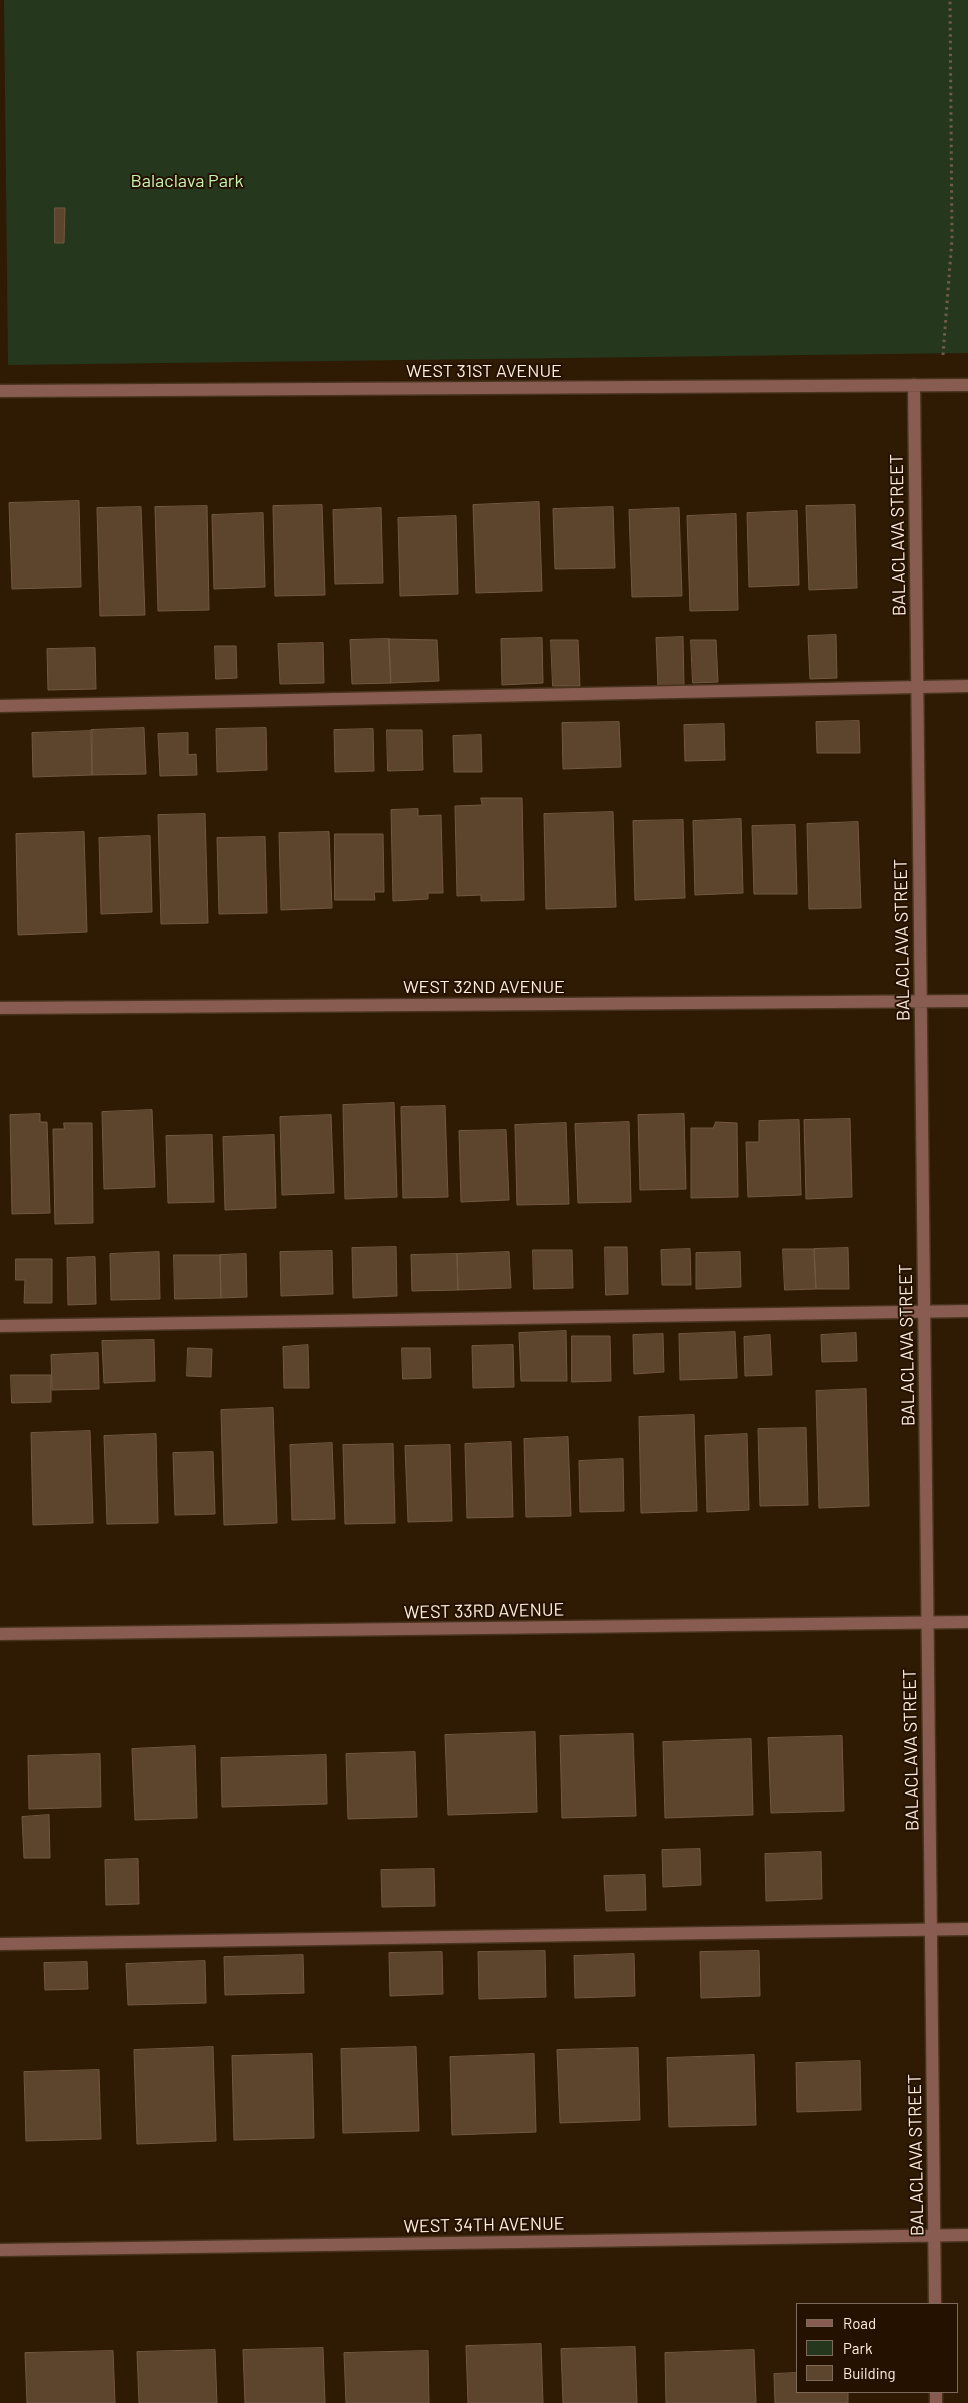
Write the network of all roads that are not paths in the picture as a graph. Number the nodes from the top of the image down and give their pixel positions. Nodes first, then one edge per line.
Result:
1 (968, 384) edge
2 (914, 385) junction
3 (0, 391) edge
4 (968, 686) edge
5 (917, 687) junction
6 (0, 706) edge
7 (920, 1001) junction
8 (968, 1001) edge
9 (0, 1008) edge
10 (924, 1312) junction
11 (968, 1312) edge
12 (0, 1326) edge
13 (927, 1622) junction
14 (968, 1622) edge
15 (0, 1634) edge
16 (968, 1929) edge
17 (931, 1930) junction
18 (0, 1944) edge
19 (934, 2235) junction
20 (968, 2235) edge
21 (0, 2250) edge
22 (935, 2303) edge

1 - 2 street, WEST 31ST AVENUE
2 - 3 street, WEST 31ST AVENUE
2 - 5 street, BALACLAVA STREET
4 - 5 street
5 - 6 street
5 - 7 street, BALACLAVA STREET
7 - 8 street, WEST 32ND AVENUE
7 - 9 street, WEST 32ND AVENUE
7 - 10 street, BALACLAVA STREET
10 - 11 street
10 - 12 street
10 - 13 street, BALACLAVA STREET
13 - 14 street, WEST 33RD AVENUE
13 - 15 street, WEST 33RD AVENUE
13 - 17 street, BALACLAVA STREET
16 - 17 street
17 - 18 street
17 - 19 street, BALACLAVA STREET
19 - 20 street, WEST 34TH AVENUE
19 - 21 street, WEST 34TH AVENUE
19 - 22 street, BALACLAVA STREET

